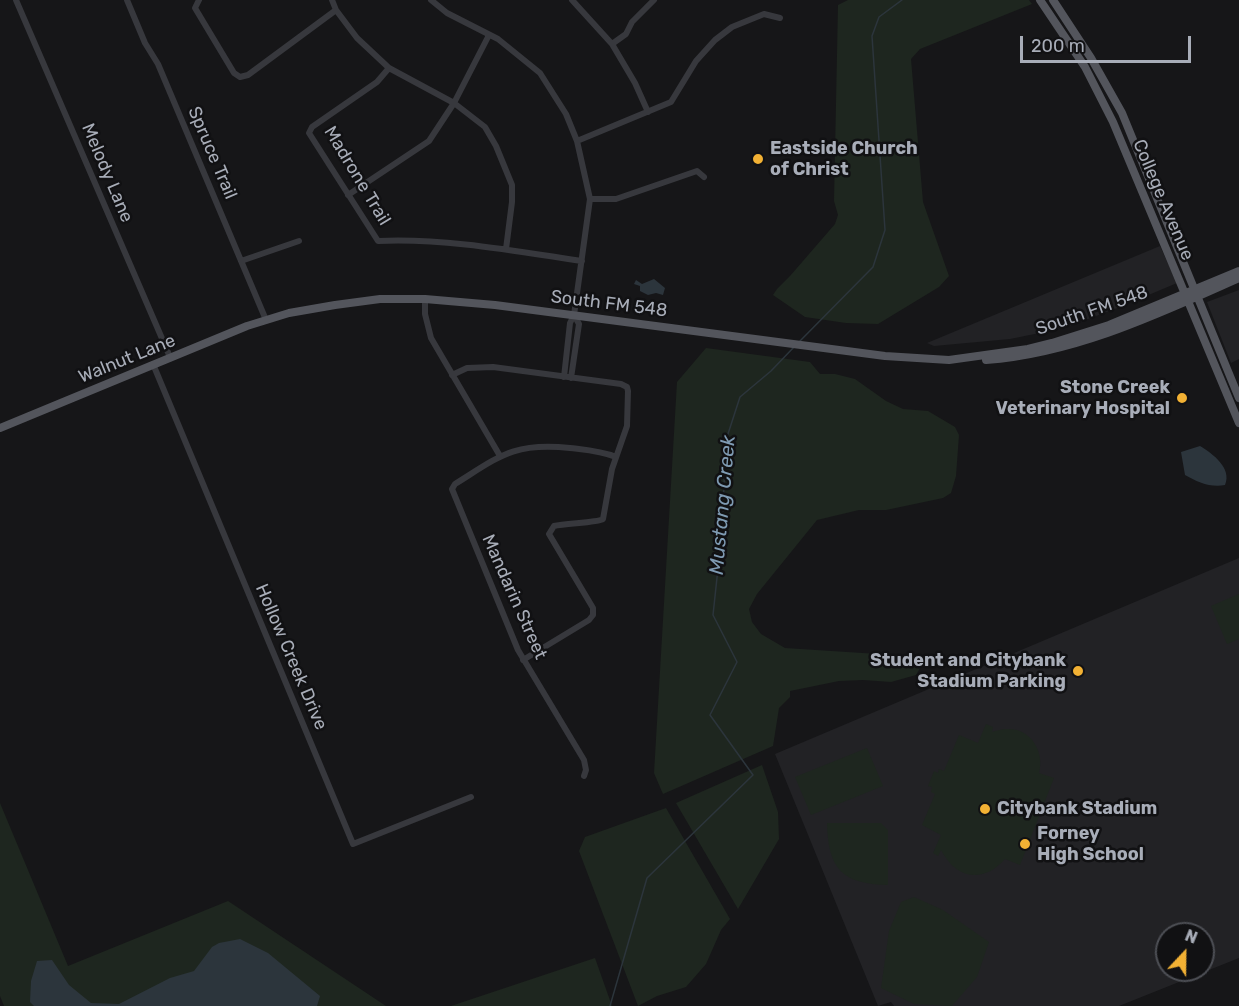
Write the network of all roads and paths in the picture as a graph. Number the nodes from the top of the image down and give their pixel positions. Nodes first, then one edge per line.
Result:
1 (16, 0) edge
2 (127, 0) edge
3 (199, 0) edge
4 (332, 0) edge
5 (431, 0) edge
6 (572, 0) edge
7 (654, 0) edge
8 (1040, 0) edge
9 (1053, 0) edge
10 (336, 10) junction
11 (780, 18) dead end
12 (489, 34) junction
13 (612, 44) junction
14 (389, 68) junction
15 (454, 103) junction
16 (648, 112) junction
17 (577, 141) junction
18 (704, 177) dead end
19 (348, 195) junction
20 (590, 199) junction
21 (299, 242) dead end
22 (506, 249) junction
23 (241, 261) junction
24 (582, 261) junction
25 (1239, 271) edge
26 (1239, 278) edge
27 (1191, 295) junction
28 (425, 299) junction
29 (574, 315) junction
30 (266, 320) junction
31 (170, 357) junction
32 (153, 364) junction
33 (452, 375) junction
34 (568, 377) junction
35 (1239, 398) edge
36 (1239, 423) edge
37 (0, 428) edge
38 (500, 456) junction
39 (616, 457) junction
40 (523, 660) junction
41 (584, 776) dead end
42 (471, 797) dead end

1 - 31 street, Melody Lane
2 - 23 street, Spruce Trail
3 - 10 street
4 - 10 street
5 - 12 street
6 - 13 street
7 - 13 street
8 - 27 main road, College Avenue
9 - 27 main road, College Avenue
10 - 14 street
11 - 16 street
12 - 15 street
12 - 17 street
13 - 16 street
14 - 15 street
14 - 19 street, Madrone Trail
15 - 19 street
15 - 22 street
16 - 17 street
17 - 20 street
18 - 20 street
19 - 22 street, Madrone Trail
20 - 24 street
21 - 23 street
22 - 24 street, Madrone Trail
23 - 30 street, Spruce Trail
24 - 29 street
25 - 27 main road, South FM 548
26 - 27 main road, South FM 548
27 - 29 main road, South FM 548
27 - 35 main road, College Avenue
27 - 36 main road, College Avenue
28 - 29 main road, South FM 548
28 - 30 main road, South FM 548
28 - 33 street
29 - 34 street
30 - 31 main road, Walnut Lane
31 - 32 main road, Walnut Lane
32 - 37 main road, Walnut Lane
32 - 42 street, Hollow Creek Drive
33 - 34 street
33 - 38 street
34 - 39 street
38 - 39 street
38 - 40 street, Mandarin Street
39 - 40 street
40 - 41 street, Mandarin Street

